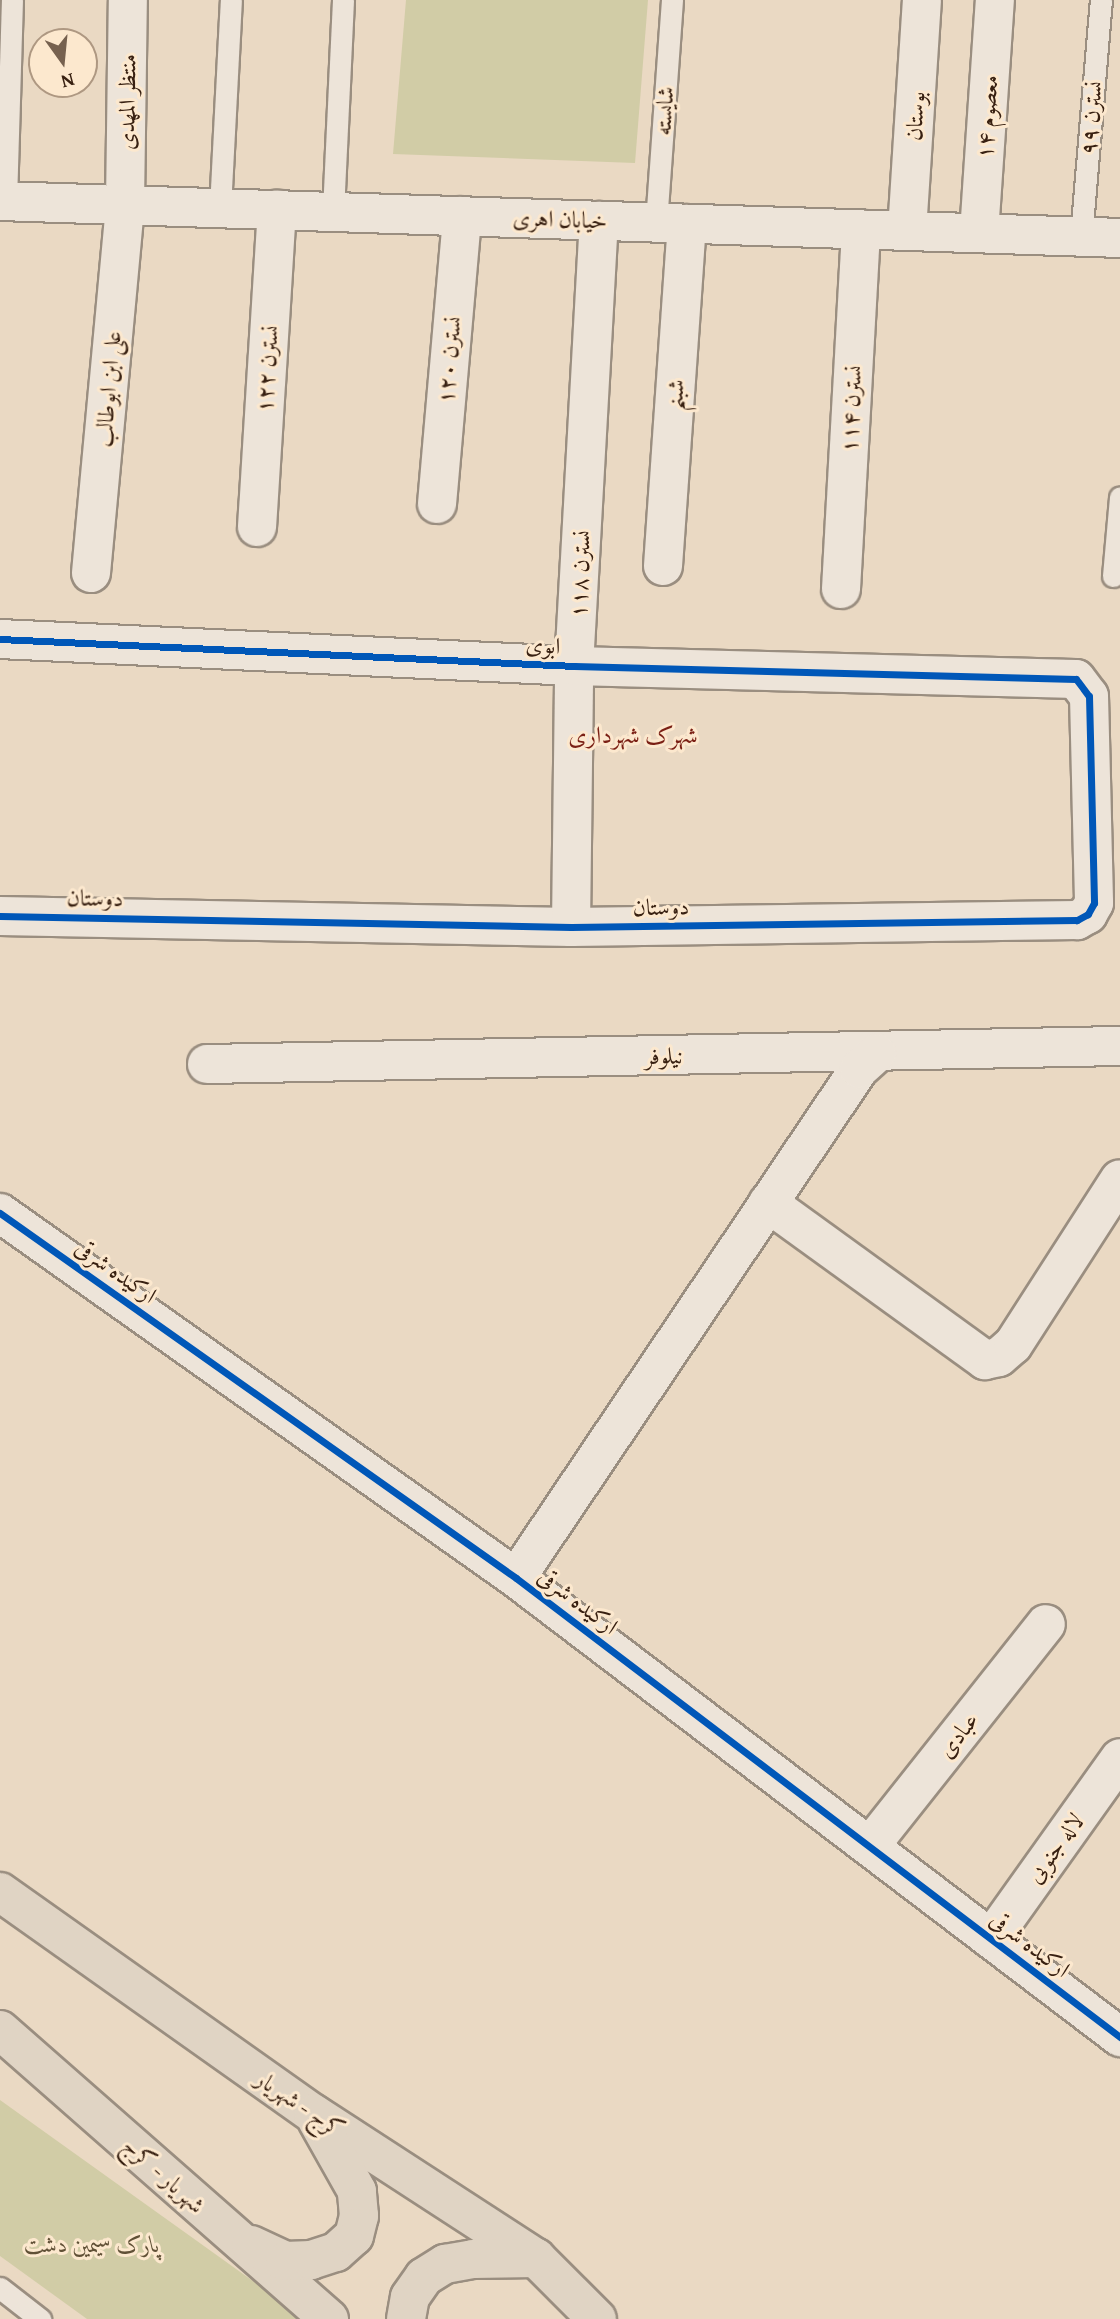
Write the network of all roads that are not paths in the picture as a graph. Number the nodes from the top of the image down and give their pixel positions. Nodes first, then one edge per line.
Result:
1 (12, 0) edge
2 (128, 0) edge
3 (231, 0) edge
4 (343, 0) edge
5 (672, 0) edge
6 (922, 0) edge
7 (995, 0) edge
8 (1101, 0) edge
9 (2, 202) edge
10 (125, 204) junction
11 (220, 208) junction
12 (277, 210) junction
13 (333, 212) junction
14 (462, 216) junction
15 (599, 221) junction
16 (672, 223) junction
17 (861, 230) junction
18 (907, 231) junction
19 (979, 233) junction
20 (1081, 237) junction
21 (1120, 239) edge
22 (1120, 496) edge
23 (437, 504) dead end
24 (257, 527) dead end
25 (663, 566) dead end
26 (90, 573) dead end
27 (1113, 576) dead end
28 (841, 589) dead end
29 (0, 639) edge
30 (575, 666) junction
31 (1083, 685) joint
32 (0, 916) edge
33 (571, 927) junction
34 (1120, 1046) edge
35 (877, 1053) junction
36 (207, 1064) dead end
37 (1120, 1179) edge
38 (768, 1203) junction
39 (0, 1213) edge
40 (516, 1578) junction
41 (1046, 1624) dead end
42 (1120, 1758) edge
43 (870, 1846) junction
44 (0, 1892) edge
45 (991, 1938) junction
46 (0, 2030) edge
47 (1120, 2036) edge
48 (314, 2114) junction
49 (230, 2235) junction
50 (536, 2258) junction
51 (0, 2288) edge
52 (40, 2319) edge
53 (329, 2319) edge
54 (406, 2319) edge
55 (597, 2319) edge

1 - 9 lane
2 - 10 street, منتظر المهدی
3 - 11 lane
4 - 13 lane
5 - 16 lane, شایسته
6 - 18 street, بوستان
7 - 19 street, ۱۴ معصوم
8 - 20 lane, نسترن ۹۹
9 - 10 street, خیابان اهری
10 - 11 street, خیابان اهری
10 - 26 street, علی ابن ابوطالب
11 - 12 street, خیابان اهری
12 - 13 street, خیابان اهری
12 - 24 street, نسترن ۱۲۲
13 - 14 street, خیابان اهری
14 - 15 street, خیابان اهری
14 - 23 street, نسترن ۱۲۰
15 - 16 street, خیابان اهری
15 - 30 street, نسترن ۱۱۸
16 - 17 street, خیابان اهری
16 - 25 street, شبنم
17 - 18 street, خیابان اهری
17 - 28 street, نسترن ۱۱۴
18 - 19 street, خیابان اهری
19 - 20 street, خیابان اهری
20 - 21 street, خیابان اهری
22 - 27 lane
29 - 30 street, ابوی
30 - 31 street, ابوی
30 - 33 street, نسترن ۱۱۸
31 - 33 street, دوستان
32 - 33 street, دوستان
34 - 35 street, نیلوفر
35 - 36 street, نیلوفر
35 - 38 street
37 - 38 street
38 - 40 street
39 - 40 street, ارکیده شرقی
40 - 43 street, ارکیده شرقی
41 - 43 street, عبادی
42 - 45 street, لاله جنوبی
43 - 45 street, ارکیده شرقی
44 - 48 main road, کرج - شهریار
45 - 47 street, ارکیده شرقی
46 - 49 main road, شهریار - کرج
48 - 49 main road
48 - 50 main road, کرج - شهریار
49 - 53 main road, شهریار - کرج
50 - 54 main road
50 - 55 main road, کرج - شهریار
51 - 52 lane

